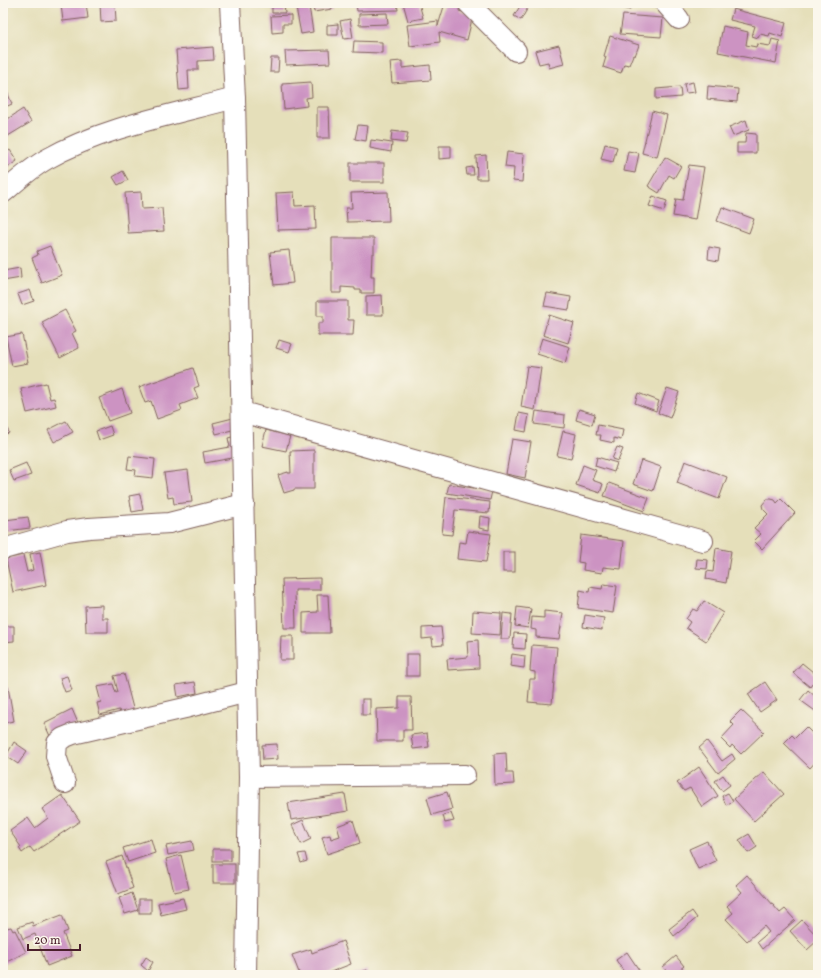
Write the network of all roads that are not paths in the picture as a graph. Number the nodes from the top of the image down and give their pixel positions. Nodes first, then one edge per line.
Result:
1 (230, 3) edge
2 (468, 3) edge
3 (665, 3) edge
4 (679, 19) dead end
5 (516, 51) dead end
6 (235, 98) junction
7 (3, 193) edge
8 (242, 412) junction
9 (244, 504) junction
10 (703, 541) dead end
11 (3, 549) edge
12 (247, 692) junction
13 (465, 775) dead end
14 (249, 777) junction
15 (65, 783) dead end
16 (246, 975) edge

1 - 6 street
2 - 5 street
3 - 4 street
6 - 7 street
6 - 8 street
8 - 9 street
8 - 10 street
9 - 11 street
9 - 12 street
12 - 14 street
12 - 15 street
13 - 14 street
14 - 16 street

